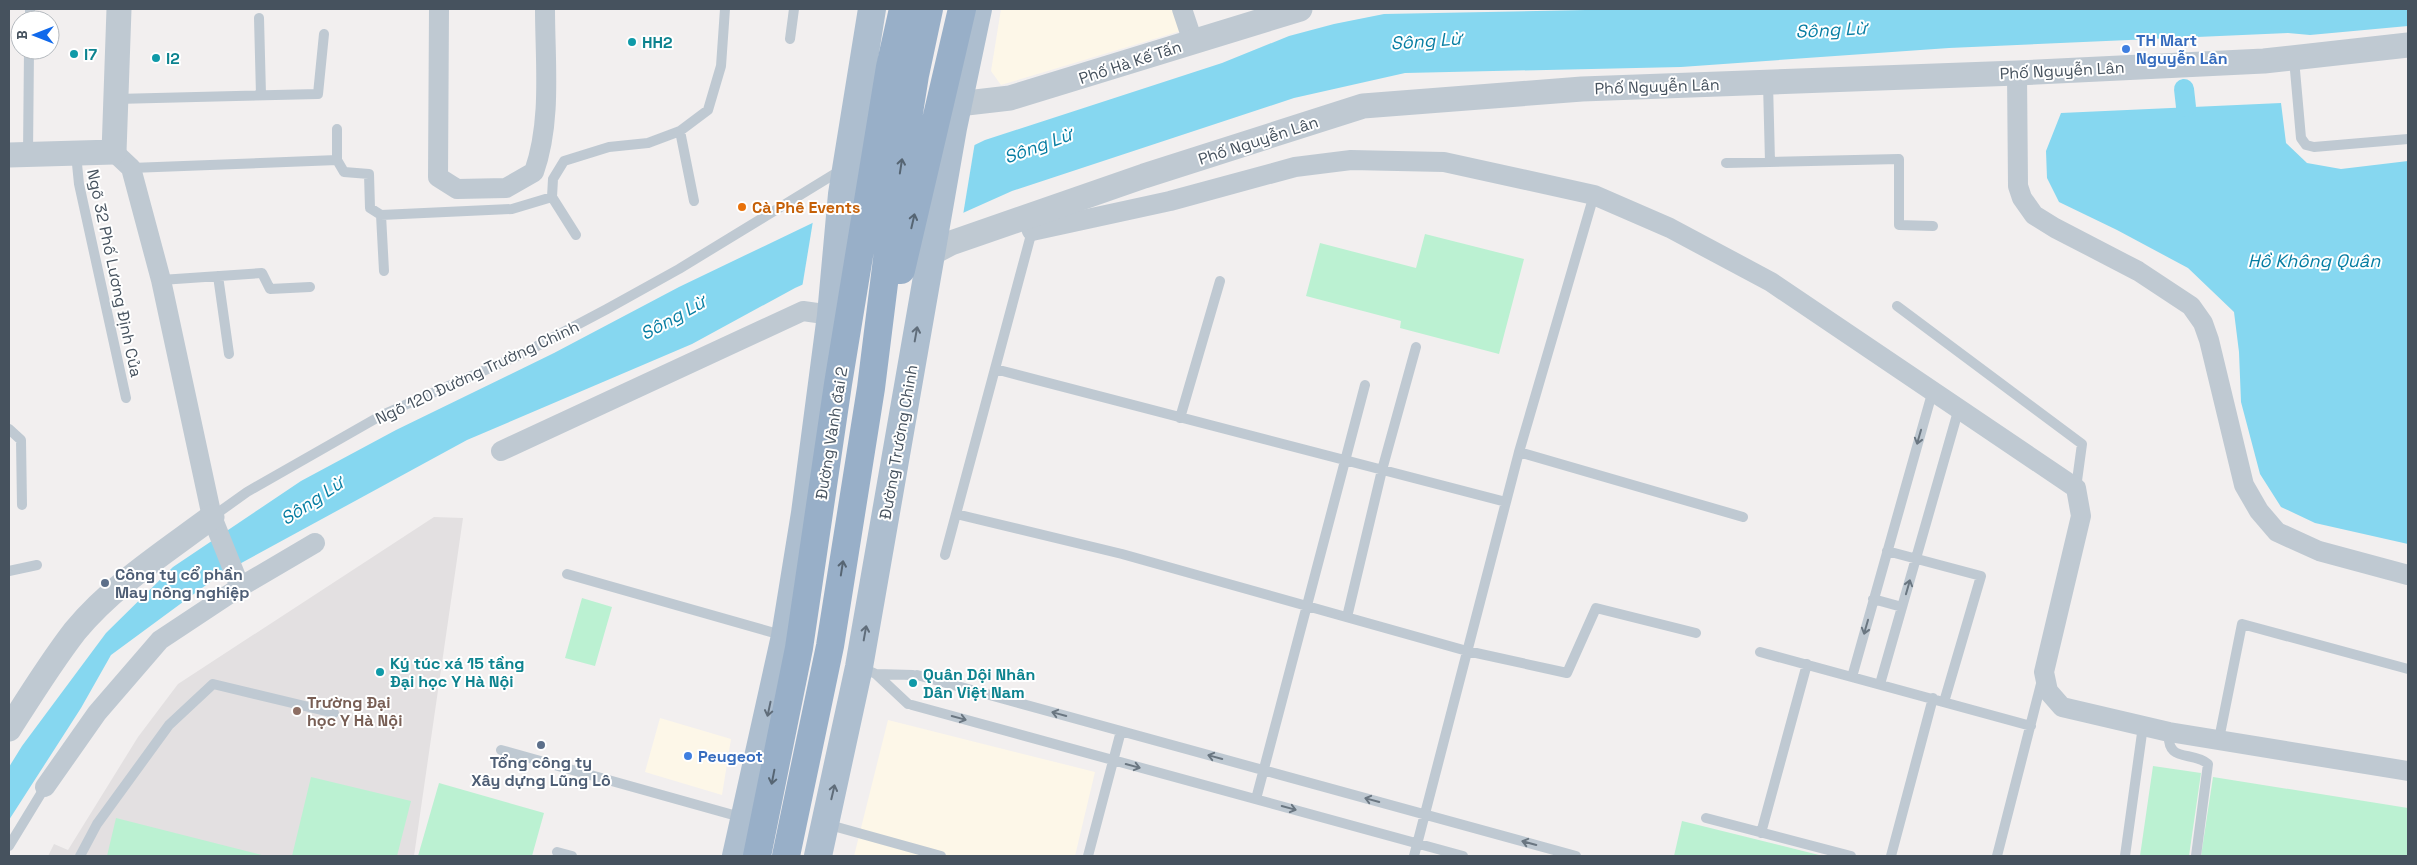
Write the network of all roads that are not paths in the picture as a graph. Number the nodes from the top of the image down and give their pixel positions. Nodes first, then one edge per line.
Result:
1 (119, 9) edge
2 (439, 9) edge
3 (545, 9) edge
4 (725, 9) edge
5 (794, 9) edge
6 (903, 9) edge
7 (929, 9) edge
8 (1182, 9) edge
9 (1291, 10) edge
10 (972, 13) edge
11 (876, 14) edge
12 (259, 18) dead end
13 (324, 34) dead end
14 (790, 39) dead end
15 (1193, 42) junction
16 (2408, 45) edge
17 (2294, 59) junction
18 (28, 60) edge
19 (2017, 73) junction
20 (1768, 82) junction
21 (261, 95) junction
22 (116, 99) junction
23 (955, 116) junction
24 (337, 129) dead end
25 (680, 131) junction
26 (2408, 140) edge
27 (18, 154) edge
28 (76, 154) junction
29 (122, 160) junction
30 (337, 160) junction
31 (1770, 162) junction
32 (1726, 163) dead end
33 (846, 167) junction
34 (1594, 195) junction
35 (552, 197) junction
36 (694, 201) dead end
37 (382, 216) junction
38 (1030, 224) junction
39 (1933, 226) dead end
40 (576, 235) dead end
41 (930, 254) junction
42 (384, 271) dead end
43 (218, 276) junction
44 (161, 280) junction
45 (1220, 281) dead end
46 (310, 287) dead end
47 (1897, 306) dead end
48 (831, 315) junction
49 (1416, 347) dead end
50 (229, 354) dead end
51 (995, 370) junction
52 (838, 384) junction
53 (1365, 385) dead end
54 (871, 388) junction
55 (1933, 390) junction
56 (126, 398) dead end
57 (1959, 408) junction
58 (1180, 418) junction
59 (9, 429) edge
60 (501, 451) dead end
61 (1519, 452) junction
62 (1343, 460) junction
63 (1382, 470) junction
64 (2076, 488) junction
65 (1506, 502) junction
66 (22, 505) dead end
67 (956, 514) junction
68 (1743, 517) dead end
69 (215, 527) junction
70 (315, 543) dead end
71 (1887, 551) junction
72 (945, 555) dead end
73 (1916, 558) junction
74 (37, 565) dead end
75 (9, 571) edge
76 (567, 574) dead end
77 (2408, 575) edge
78 (240, 587) junction
79 (1873, 599) junction
80 (1307, 606) junction
81 (1902, 607) junction
82 (1347, 617) junction
83 (1696, 633) dead end
84 (785, 636) junction
85 (1467, 651) junction
86 (1760, 652) dead end
87 (1807, 664) junction
88 (2408, 669) edge
89 (868, 671) junction
90 (2044, 672) junction
91 (1852, 677) junction
92 (1880, 684) junction
93 (1933, 698) junction
94 (1944, 702) junction
95 (334, 713) dead end
96 (10, 722) edge
97 (2031, 726) junction
98 (2143, 726) junction
99 (1121, 731) junction
100 (2169, 732) junction
101 (2219, 739) junction
102 (500, 750) dead end
103 (1113, 761) junction
104 (1262, 770) junction
105 (2408, 771) edge
106 (45, 787) joint
107 (1256, 799) junction
108 (1425, 815) junction
109 (745, 818) junction
110 (1706, 818) dead end
111 (825, 824) junction
112 (1760, 833) junction
113 (1417, 843) junction
114 (9, 846) edge
115 (557, 852) dead end
116 (922, 854) edge
117 (80, 856) edge
118 (572, 856) edge
119 (736, 856) edge
120 (757, 856) edge
121 (786, 856) edge
122 (818, 856) edge
123 (941, 856) edge
124 (1088, 856) edge
125 (1414, 856) edge
126 (1463, 856) edge
127 (1576, 856) edge
128 (1852, 856) edge
129 (1891, 856) edge
130 (1997, 856) edge
131 (2124, 856) edge
132 (2196, 856) edge

1 - 22 street
2 - 3 street
4 - 25 lane
5 - 14 lane
6 - 52 highway, Đường Vành đai 2
54 -> 7 highway, Đường Vành đai 2
8 - 15 street
9 - 15 street, Phố Hà Kế Tấn
10 - 23 main road, Đường Trường Chinh
54 -> 10 highway
11 - 33 main road
11 - 52 highway
12 - 21 lane
13 - 21 lane
15 - 23 street, Phố Hà Kế Tấn
16 - 17 street, Phố Nguyễn Lân
17 - 19 street, Phố Nguyễn Lân
17 - 26 lane
18 - 27 lane
19 - 20 street, Phố Nguyễn Lân
19 - 77 street
20 - 31 lane
20 - 38 street, Phố Nguyễn Lân
21 - 22 lane
22 - 29 street
23 - 41 main road, Đường Trường Chinh
24 - 30 lane
25 - 35 lane
25 - 36 lane
27 - 28 street
28 - 29 street
28 - 56 lane, Ngõ 32 Phố Lương Định Của
29 - 30 lane
29 - 44 street
30 - 37 lane
31 - 32 lane
31 - 39 lane
33 - 48 main road
33 - 69 lane, Ngõ 120 Đường Trường Chinh
34 - 38 street
34 - 55 street
34 - 61 lane
35 - 37 lane
35 - 40 lane
37 - 42 lane
38 - 41 street, Phố Nguyễn Lân
38 - 51 lane
89 -> 41 main road, Đường Trường Chinh
43 - 44 lane
43 - 46 lane
43 - 50 lane
44 - 69 street
45 - 58 lane
47 - 64 lane
48 - 60 street
48 - 84 main road
49 - 63 lane
51 - 58 lane
51 - 67 lane
52 -> 120 highway, Đường Vành đai 2
53 - 62 lane
121 -> 54 highway, Đường Vành đai 2
55 - 57 street
55 -> 71 lane
57 - 64 street
57 - 73 lane
58 - 62 lane
59 - 66 lane
61 - 65 lane
61 - 68 lane
62 - 63 lane
62 - 80 lane
63 - 65 lane
63 - 82 lane
64 - 90 street
65 - 85 lane
67 - 72 lane
67 - 80 lane
69 - 78 street
69 - 96 street, Ngõ 120 Đường Trường Chinh
70 - 78 street
71 - 73 lane
71 - 79 lane
81 -> 73 lane
73 - 94 lane
74 - 75 lane
76 - 84 lane
78 - 106 street
79 - 81 lane
79 -> 91 lane
80 - 82 lane
80 - 104 lane
81 - 92 lane
82 - 85 lane
83 - 85 lane
84 - 89 main road
84 -> 109 main road
85 - 108 lane
86 - 87 lane
87 - 91 lane
87 - 112 lane
88 - 101 lane
99 -> 89 lane
89 -> 103 lane
111 -> 89 main road, Đường Trường Chinh
90 - 97 lane
90 - 98 street
91 - 92 lane
92 - 93 lane
93 - 94 lane
93 - 129 lane
94 - 97 lane
95 - 117 lane
97 - 130 lane
98 - 100 street
98 - 131 lane
99 - 103 lane
104 -> 99 lane
100 - 101 street
100 - 132 lane
101 - 105 street
102 - 109 lane
103 -> 107 lane
103 - 124 lane
104 - 107 lane
108 -> 104 lane
106 - 114 lane
107 -> 113 lane
108 - 113 lane
127 -> 108 lane
109 - 119 main road
110 - 112 lane
111 - 116 lane
111 - 122 main road, Đường Trường Chinh
112 - 128 lane
113 - 125 lane
113 - 126 lane
115 - 118 lane
116 - 123 lane

